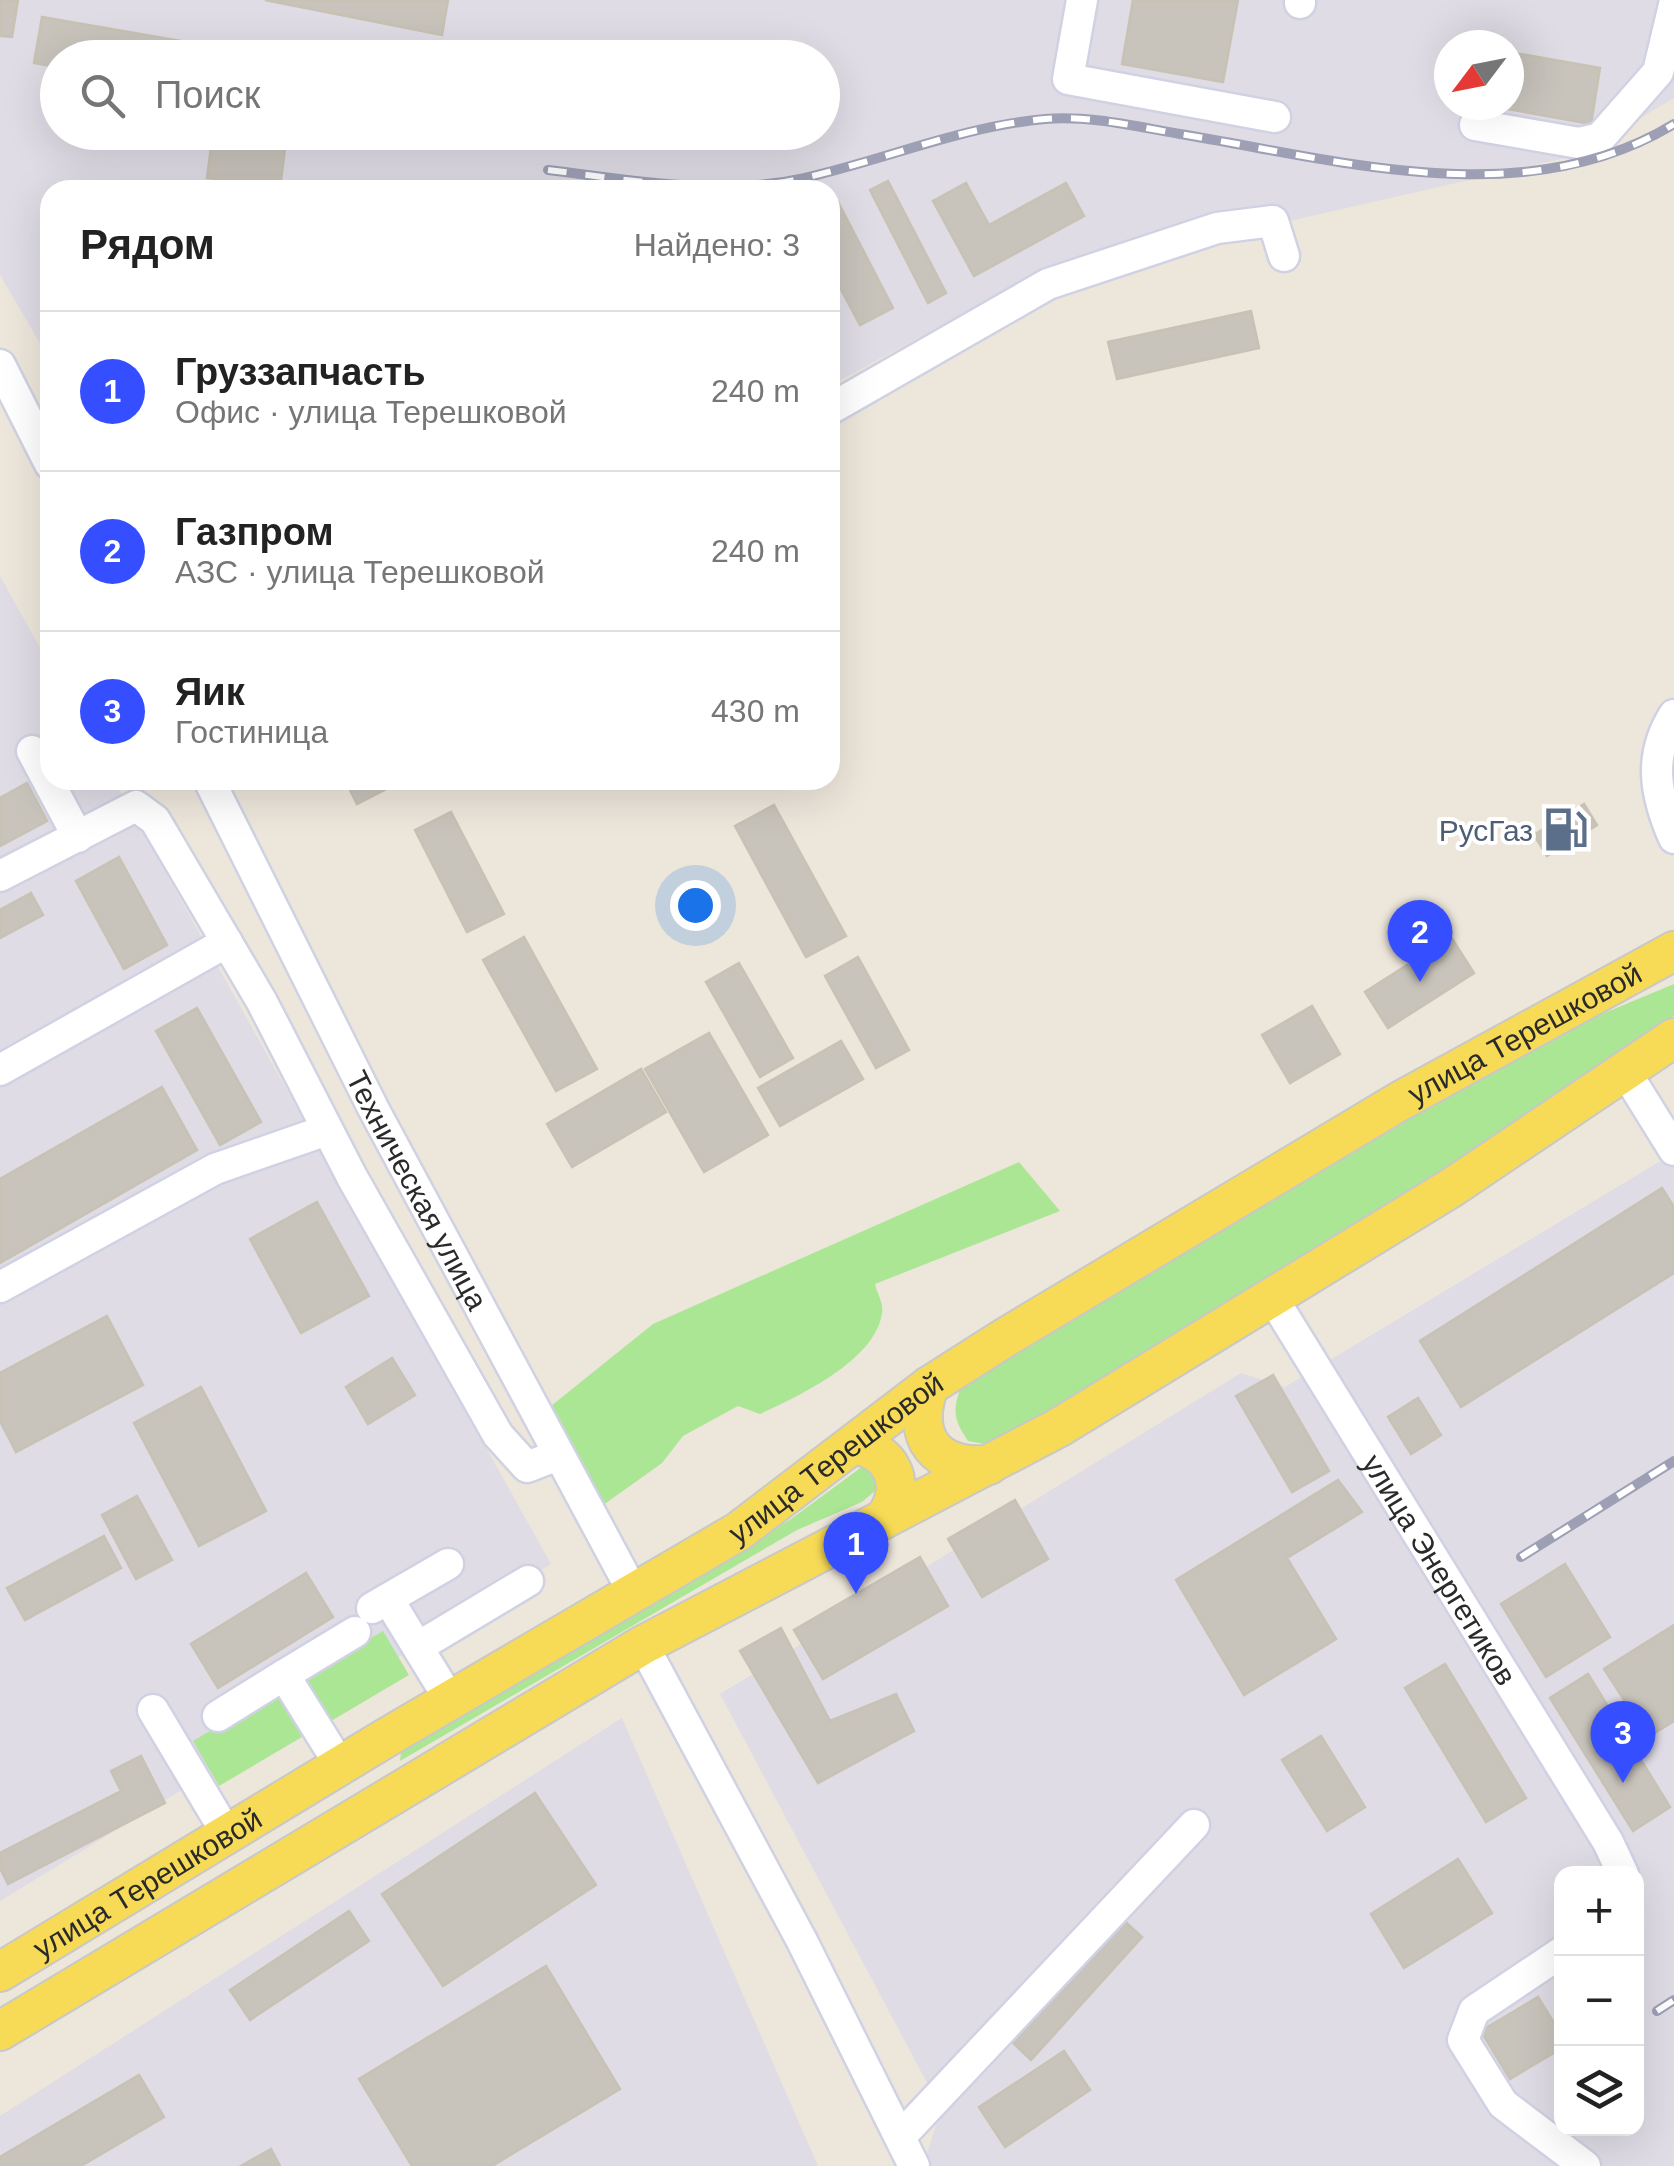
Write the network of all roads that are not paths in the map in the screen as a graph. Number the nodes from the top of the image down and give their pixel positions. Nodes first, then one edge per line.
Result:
1 (1082, 0) edge
2 (1674, 5) edge
3 (1275, 117) dead end
4 (1475, 124) dead end
5 (1284, 256) dead end
6 (0, 365) edge
7 (840, 403) edge
8 (40, 444) edge
9 (1674, 715) edge
10 (32, 750) dead end
11 (40, 765) edge
12 (53, 790) edge
13 (214, 790) edge
14 (78, 836) junction
15 (1674, 838) edge
16 (0, 876) edge
17 (227, 942) junction
18 (1674, 951) edge
19 (1674, 1038) edge
20 (0, 1070) edge
21 (1626, 1071) junction
22 (326, 1130) junction
23 (1674, 1150) edge
24 (0, 1287) edge
25 (1272, 1297) junction
26 (929, 1386) junction
27 (536, 1414) junction
28 (498, 1434) junction
29 (854, 1444) junction
30 (558, 1455) junction
31 (989, 1465) junction
32 (887, 1515) junction
33 (448, 1564) dead end
34 (528, 1581) dead end
35 (634, 1594) junction
36 (372, 1613) junction
37 (643, 1646) junction
38 (418, 1647) junction
39 (284, 1675) junction
40 (450, 1700) junction
41 (152, 1710) dead end
42 (218, 1716) dead end
43 (384, 1739) junction
44 (340, 1766) junction
45 (410, 1783) junction
46 (1194, 1825) dead end
47 (227, 1834) junction
48 (1619, 1866) edge
49 (1556, 1956) edge
50 (0, 1972) edge
51 (0, 2031) edge
52 (901, 2136) junction
53 (914, 2166) edge
54 (1585, 2166) edge

1 - 3 street
2 - 4 street
5 - 7 street
6 - 8 street
9 - 15 street
10 - 11 street
12 - 14 street
13 - 27 street, Техническая улица
14 - 16 street
14 - 17 street
17 - 20 street
17 - 22 street
18 - 26 main road, улица Терешковой
19 - 21 main road, улица Терешковой
21 - 23 street
21 - 25 main road, улица Терешковой
22 - 24 street
22 - 28 street
25 - 31 main road, улица Терешковой
25 - 48 street, улица Энергетиков
26 - 29 main road, улица Терешковой
26 - 31 main road
27 - 28 street
27 - 30 street, Техническая улица
28 - 30 street
29 - 32 main road
29 - 35 main road, улица Терешковой
30 - 35 street, Техническая улица
31 - 32 main road, улица Терешковой
32 - 37 main road, улица Терешковой
33 - 36 street
34 - 38 street
35 - 40 main road, улица Терешковой
36 - 38 street
36 - 39 street
37 - 45 main road, улица Терешковой
37 - 52 street
38 - 40 street
39 - 42 street
39 - 44 street
40 - 43 main road, улица Терешковой
41 - 47 street
43 - 44 main road, улица Терешковой
43 - 45 main road
44 - 47 main road, улица Терешковой
45 - 51 main road, улица Терешковой
46 - 52 street
47 - 50 main road, улица Терешковой
49 - 54 street
52 - 53 street

